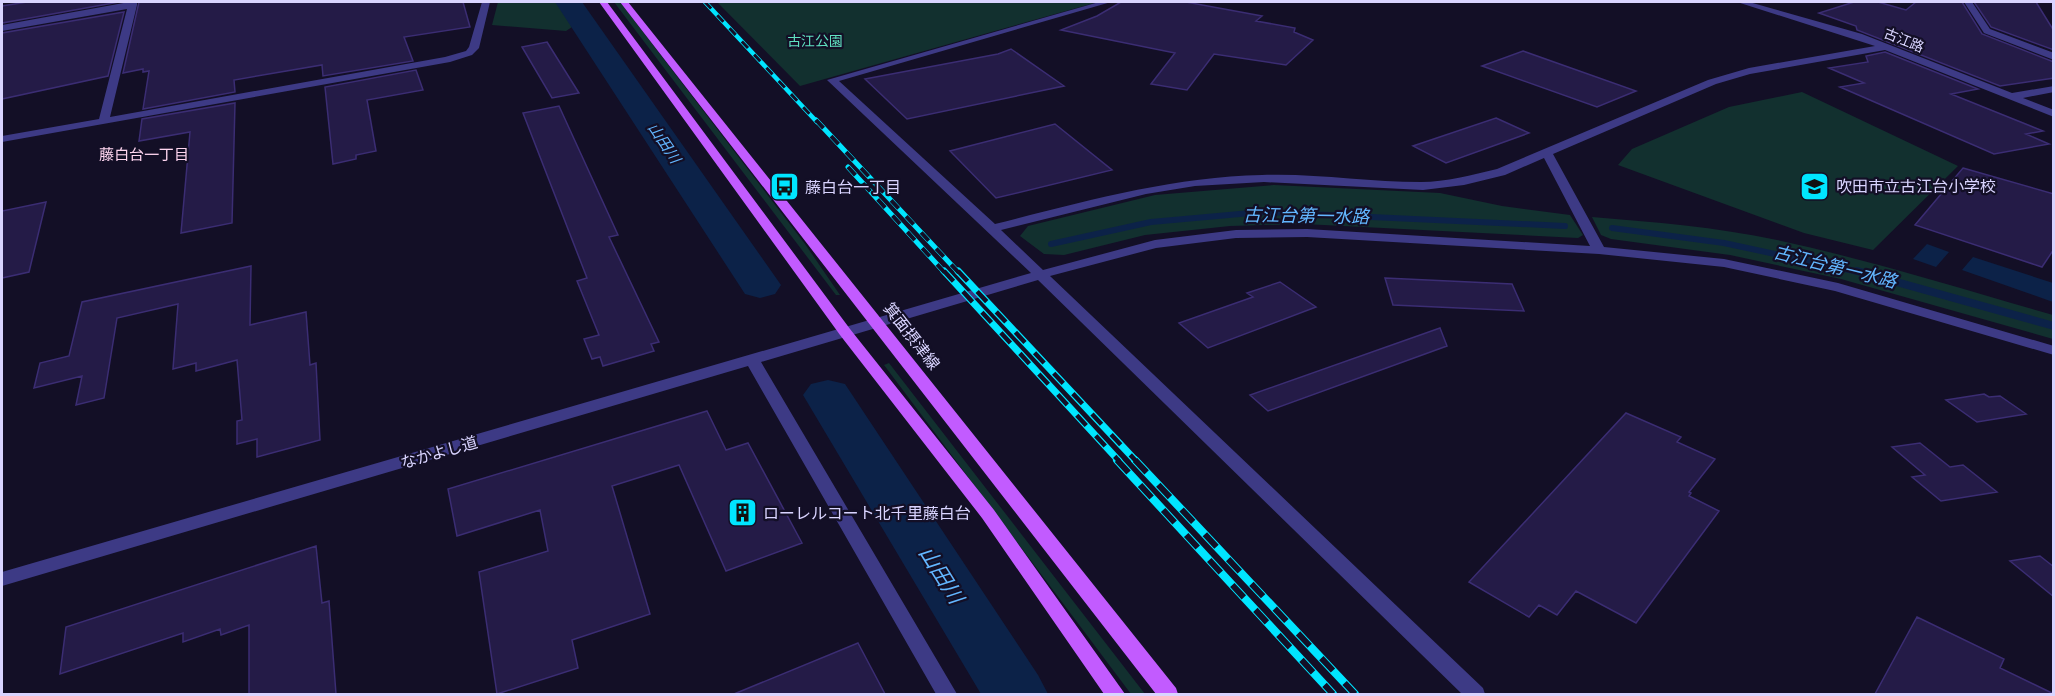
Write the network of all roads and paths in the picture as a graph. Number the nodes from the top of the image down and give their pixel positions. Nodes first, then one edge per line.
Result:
1 (486, 2) edge
2 (603, 2) edge
3 (624, 2) edge
4 (1107, 2) edge
5 (1741, 2) edge
6 (1968, 2) edge
7 (133, 3) edge
8 (2, 28) edge
9 (1886, 47) junction
10 (2054, 57) edge
11 (2054, 89) edge
12 (2010, 97) junction
13 (2054, 114) edge
14 (104, 119) junction
15 (2, 139) edge
16 (1547, 153) junction
17 (992, 228) junction
18 (1599, 250) junction
19 (1040, 275) junction
20 (877, 323) junction
21 (845, 332) junction
22 (2054, 351) edge
23 (752, 360) junction
24 (2, 579) edge
25 (946, 694) edge
26 (1115, 694) edge
27 (1168, 694) edge
28 (1475, 694) edge

1 - 14 street
2 - 21 main road
3 - 20 main road, 箕面摂津線
4 - 17 street
5 - 9 street, 古江路
6 - 10 street
7 - 8 street
7 - 14 street
9 - 12 street, 古江路
9 - 16 street
11 - 12 street
12 - 13 street, 古江路
14 - 15 street
16 - 17 street
16 - 18 street
17 - 19 street
18 - 19 street, なかよし道
18 - 22 street, なかよし道
19 - 20 street, なかよし道
19 - 28 street
20 - 21 street, なかよし道
20 - 27 main road, 箕面摂津線
21 - 23 street, なかよし道
21 - 26 main road
23 - 24 street, なかよし道
23 - 25 street

